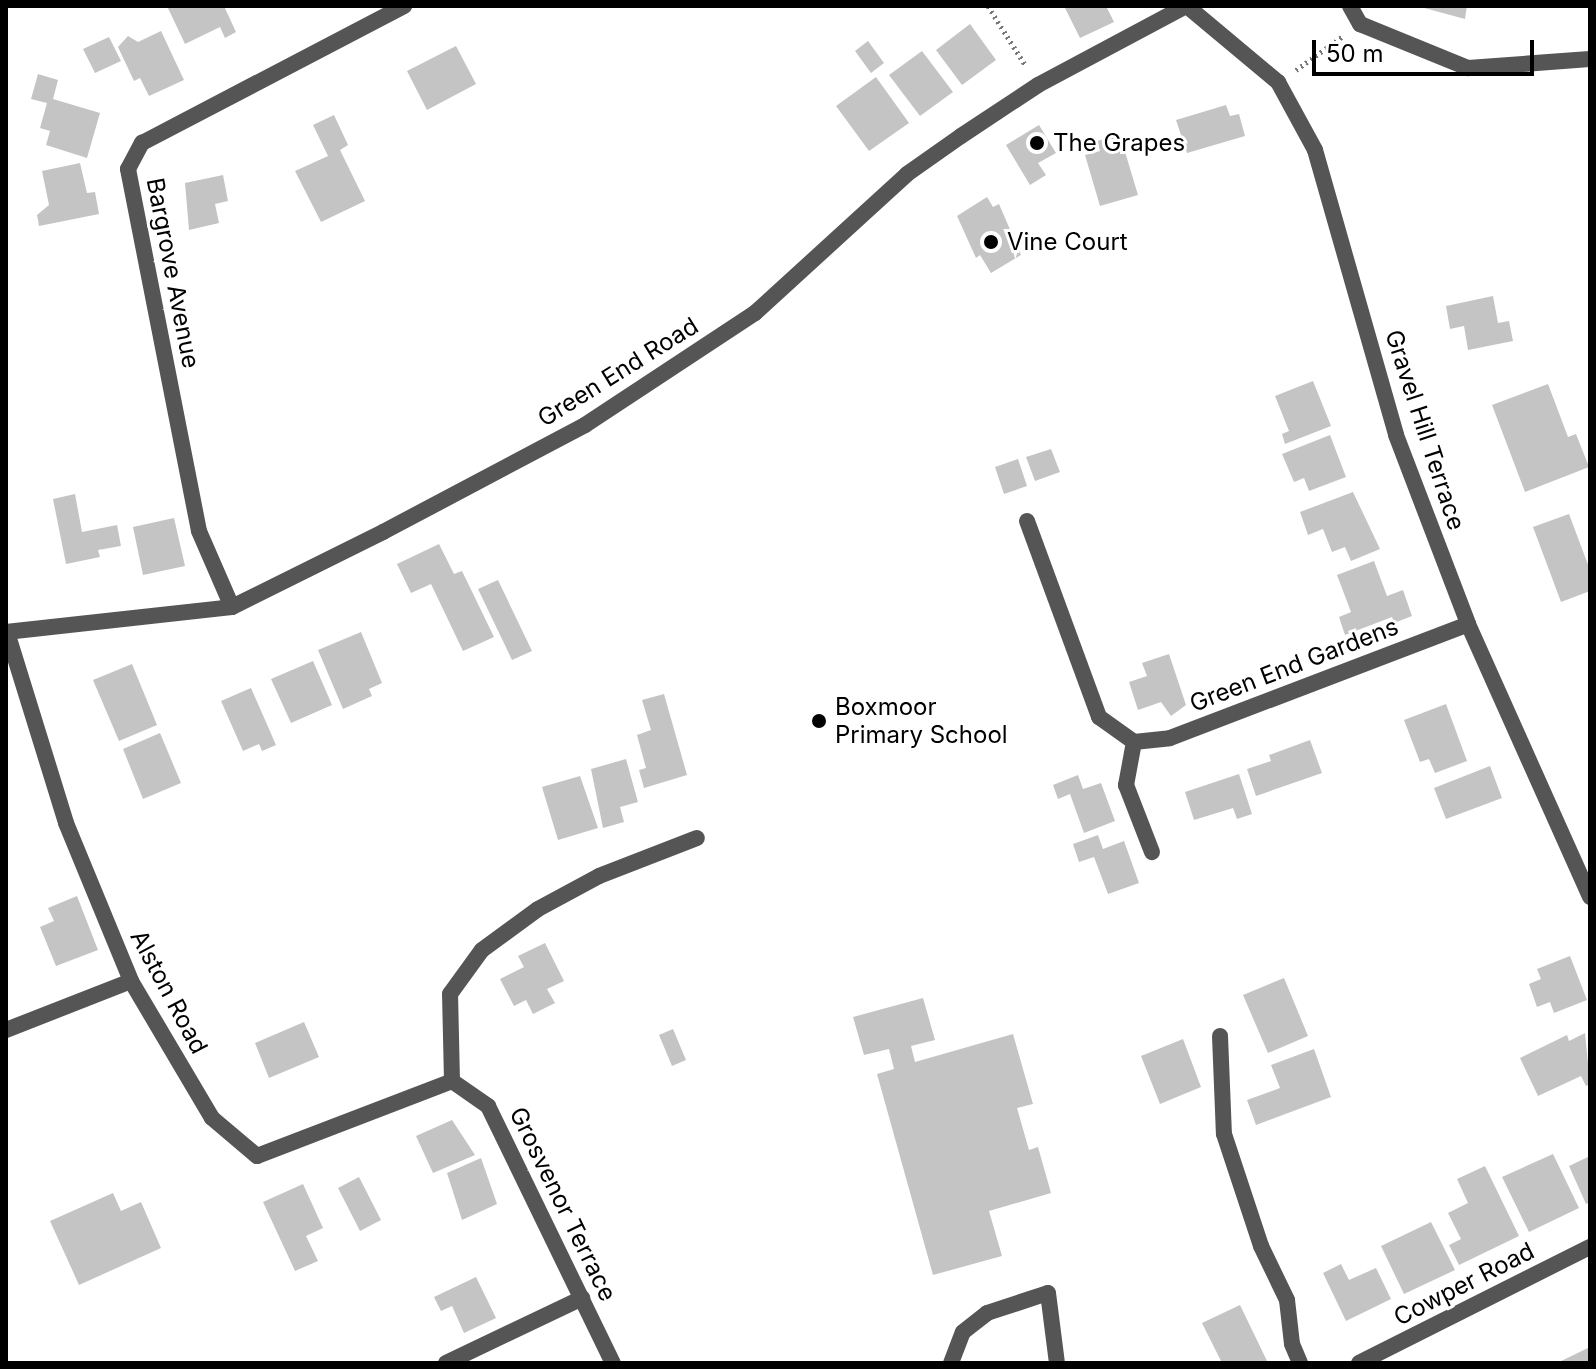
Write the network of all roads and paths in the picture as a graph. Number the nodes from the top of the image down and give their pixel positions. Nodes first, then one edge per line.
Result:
1 (404, 6) edge
2 (988, 6) edge
3 (1187, 6) edge
4 (1350, 6) edge
5 (1360, 24) junction
6 (1590, 59) edge
7 (1278, 82) junction
8 (1038, 85) junction
9 (1027, 521) dead end
10 (232, 607) junction
11 (1468, 624) junction
12 (6, 632) edge
13 (1134, 742) junction
14 (697, 838) dead end
15 (1152, 852) dead end
16 (1590, 897) edge
17 (131, 981) junction
18 (6, 1030) edge
19 (1220, 1036) dead end
20 (452, 1081) junction
21 (1590, 1247) edge
22 (582, 1298) junction
23 (446, 1363) edge
24 (613, 1363) edge
25 (951, 1363) edge
26 (1057, 1363) edge
27 (1300, 1363) edge
28 (1359, 1363) edge

1 - 10 street, Bargrove Avenue
2 - 8 path
3 - 7 street, Gravel Hill Terrace
3 - 8 street, Green End Road
4 - 5 street
5 - 6 street
5 - 7 path
7 - 11 street, Gravel Hill Terrace
8 - 10 street, Green End Road
9 - 13 street
10 - 12 street, Green End Road
11 - 13 street, Green End Gardens
11 - 16 street, Gravel Hill Terrace
12 - 17 street, Alston Road
13 - 15 street
14 - 20 street
17 - 18 street
17 - 20 street, Alston Road
19 - 27 street
20 - 22 street, Grosvenor Terrace
21 - 28 street, Cowper Road
22 - 23 street
22 - 24 street, Grosvenor Terrace
25 - 26 street

